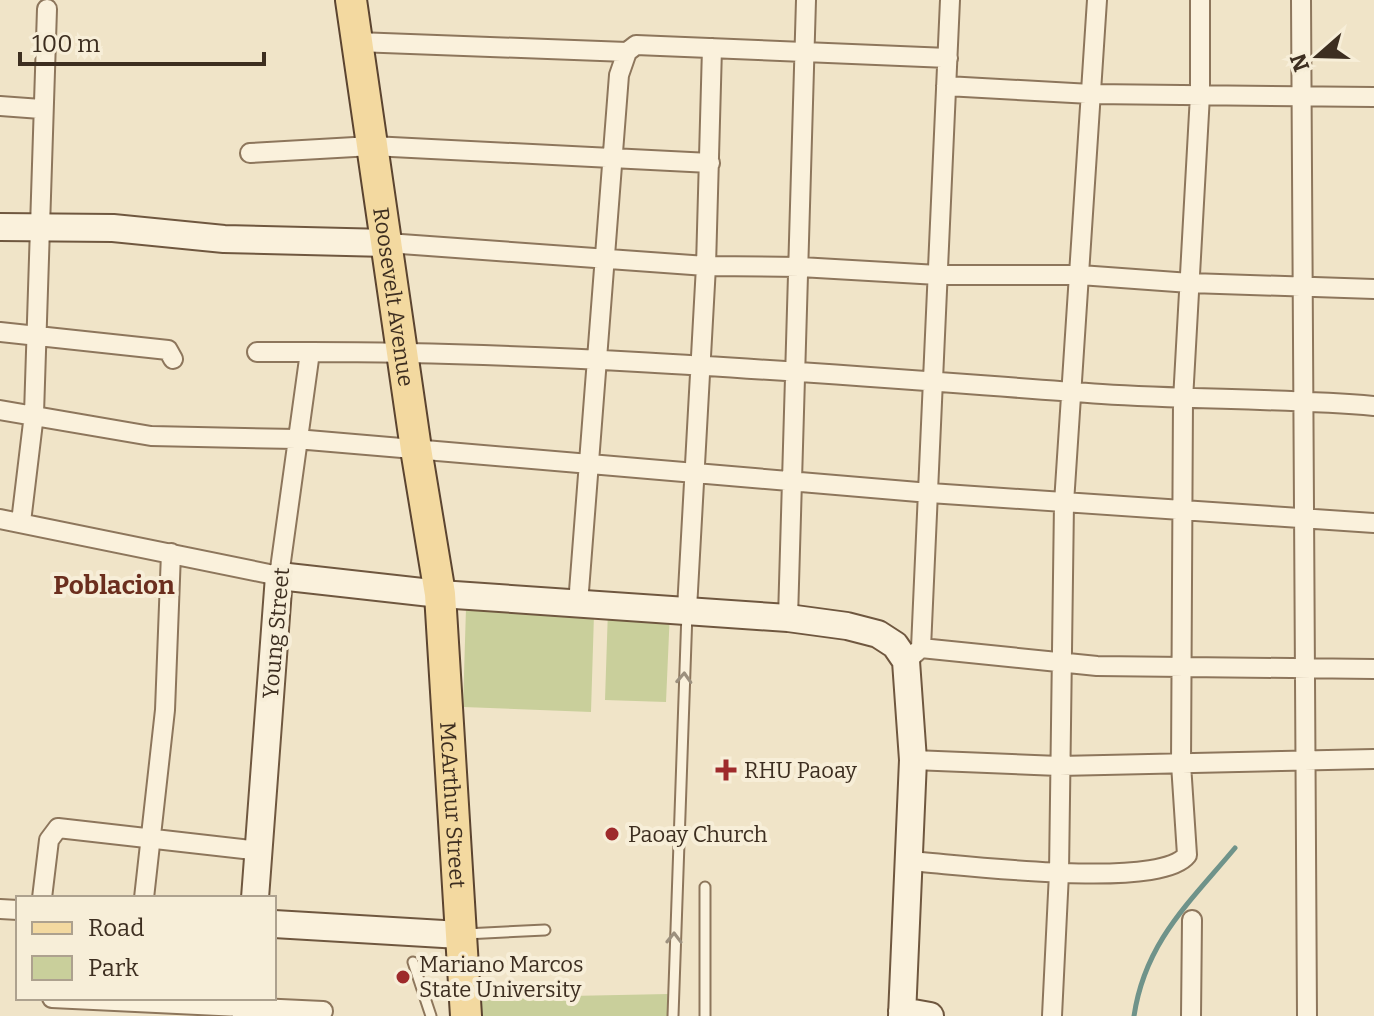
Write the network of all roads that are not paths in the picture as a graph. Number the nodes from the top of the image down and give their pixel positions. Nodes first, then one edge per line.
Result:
1 (351, 0) edge
2 (806, 0) edge
3 (950, 0) edge
4 (1097, 0) edge
5 (1200, 0) edge
6 (1301, 0) edge
7 (47, 9) dead end
8 (357, 42) junction
9 (712, 48) junction
10 (627, 52) junction
11 (804, 52) junction
12 (948, 58) junction
13 (946, 86) junction
14 (1091, 94) junction
15 (1200, 95) junction
16 (1300, 97) junction
17 (1374, 97) edge
18 (0, 106) edge
19 (41, 109) junction
20 (372, 146) junction
21 (250, 153) dead end
22 (614, 157) junction
23 (710, 163) junction
24 (0, 227) edge
25 (38, 227) junction
26 (387, 243) junction
27 (604, 261) junction
28 (706, 266) junction
29 (800, 267) junction
30 (938, 275) junction
31 (1080, 275) junction
32 (1190, 283) junction
33 (1302, 287) junction
34 (1374, 289) edge
35 (0, 332) edge
36 (38, 336) junction
37 (257, 352) dead end
38 (402, 353) junction
39 (173, 359) dead end
40 (598, 360) junction
41 (309, 361) junction
42 (699, 364) junction
43 (793, 371) junction
44 (932, 380) junction
45 (1073, 392) junction
46 (1183, 400) junction
47 (1304, 400) junction
48 (1374, 406) edge
49 (0, 410) edge
50 (34, 414) junction
51 (296, 439) junction
52 (416, 449) junction
53 (588, 465) junction
54 (693, 473) junction
55 (792, 480) junction
56 (930, 493) junction
57 (1064, 503) junction
58 (1184, 511) junction
59 (0, 519) edge
60 (1302, 519) junction
61 (21, 522) junction
62 (1374, 523) edge
63 (171, 553) junction
64 (279, 576) junction
65 (440, 594) junction
66 (578, 604) junction
67 (687, 609) junction
68 (788, 618) junction
69 (914, 654) junction
70 (1063, 664) junction
71 (1182, 669) junction
72 (1303, 669) junction
73 (1374, 669) edge
74 (1374, 759) edge
75 (913, 760) junction
76 (1303, 760) junction
77 (1181, 764) junction
78 (1059, 766) junction
79 (149, 838) junction
80 (260, 851) junction
81 (908, 861) junction
82 (1059, 873) junction
83 (705, 887) dead end
84 (42, 896) edge
85 (144, 896) edge
86 (255, 896) edge
87 (1192, 920) dead end
88 (276, 924) edge
89 (545, 930) dead end
90 (460, 935) junction
91 (413, 962) dead end
92 (76, 1000) edge
93 (136, 1005) edge
94 (247, 1007) edge
95 (323, 1011) dead end
96 (902, 1014) edge
97 (431, 1016) edge
98 (466, 1016) edge
99 (673, 1016) edge
100 (705, 1016) edge
101 (930, 1016) edge
102 (1052, 1016) edge
103 (1191, 1016) edge
104 (1307, 1016) edge

1 - 8 main road, Roosevelt Avenue
2 - 11 street
3 - 12 street
4 - 14 street
5 - 15 street
6 - 16 street
7 - 19 street
8 - 10 street
8 - 20 main road, Roosevelt Avenue
9 - 10 street
9 - 11 street
9 - 23 street
10 - 22 street
11 - 12 street
11 - 29 street
12 - 13 street
13 - 14 street
13 - 30 street
14 - 15 street
14 - 31 street
15 - 16 street
15 - 32 street
16 - 17 street
16 - 33 street
18 - 19 street
19 - 25 street
20 - 21 street
20 - 22 street
20 - 26 main road, Roosevelt Avenue
22 - 23 street
22 - 27 street
23 - 28 street
24 - 25 main road
25 - 26 main road
25 - 36 street
26 - 27 street
26 - 38 main road, Roosevelt Avenue
27 - 28 street
27 - 40 street
28 - 29 street
28 - 42 street
29 - 30 street
29 - 43 street
30 - 31 street
30 - 44 street
31 - 32 street
31 - 45 street
32 - 33 street
32 - 46 street
33 - 34 street
33 - 47 street
35 - 36 street
36 - 39 street
36 - 50 street
37 - 41 street
38 - 40 street
38 - 41 street
38 - 52 main road, Roosevelt Avenue
40 - 42 street
40 - 53 street
41 - 51 street, Young Street
42 - 43 street
42 - 54 street
43 - 44 street
43 - 55 street
44 - 45 street
44 - 56 street
45 - 46 street
45 - 57 street
46 - 47 street
46 - 58 street
47 - 48 street
47 - 60 street
49 - 50 street
50 - 51 street
50 - 61 street
51 - 52 street
51 - 64 street, Young Street
52 - 53 street
52 - 65 main road, Roosevelt Avenue
53 - 54 street
53 - 66 street
54 - 55 street
54 - 67 street
55 - 56 street
55 - 68 street
56 - 57 street
56 - 69 street
57 - 58 street
57 - 70 street
58 - 60 street
58 - 71 street
59 - 61 street
60 - 62 street
60 - 72 street
61 - 63 street
63 - 64 street
63 - 79 street
64 - 65 main road
64 - 80 main road, Young Street
65 - 66 main road
65 - 90 main road, McArthur Street
66 - 67 main road
67 - 68 main road
99 -> 67 lane
68 - 69 main road
69 - 70 street
69 - 75 main road
70 - 71 street
70 - 78 street
71 - 72 street
71 - 77 street
72 - 73 street
72 - 76 street
74 - 76 street
75 - 78 street
75 - 81 main road
76 - 77 street
76 - 104 street
77 - 78 street
77 - 82 street
78 - 82 street
79 - 80 street
79 - 84 street
79 - 85 street
80 - 86 main road, Young Street
81 - 82 street
81 - 96 main road
82 - 102 street
83 - 100 lane
87 - 103 street
88 - 90 main road
89 - 90 lane
90 - 98 main road, McArthur Street
91 - 97 lane
92 - 93 street
93 - 94 street
94 - 95 street
96 - 101 main road

